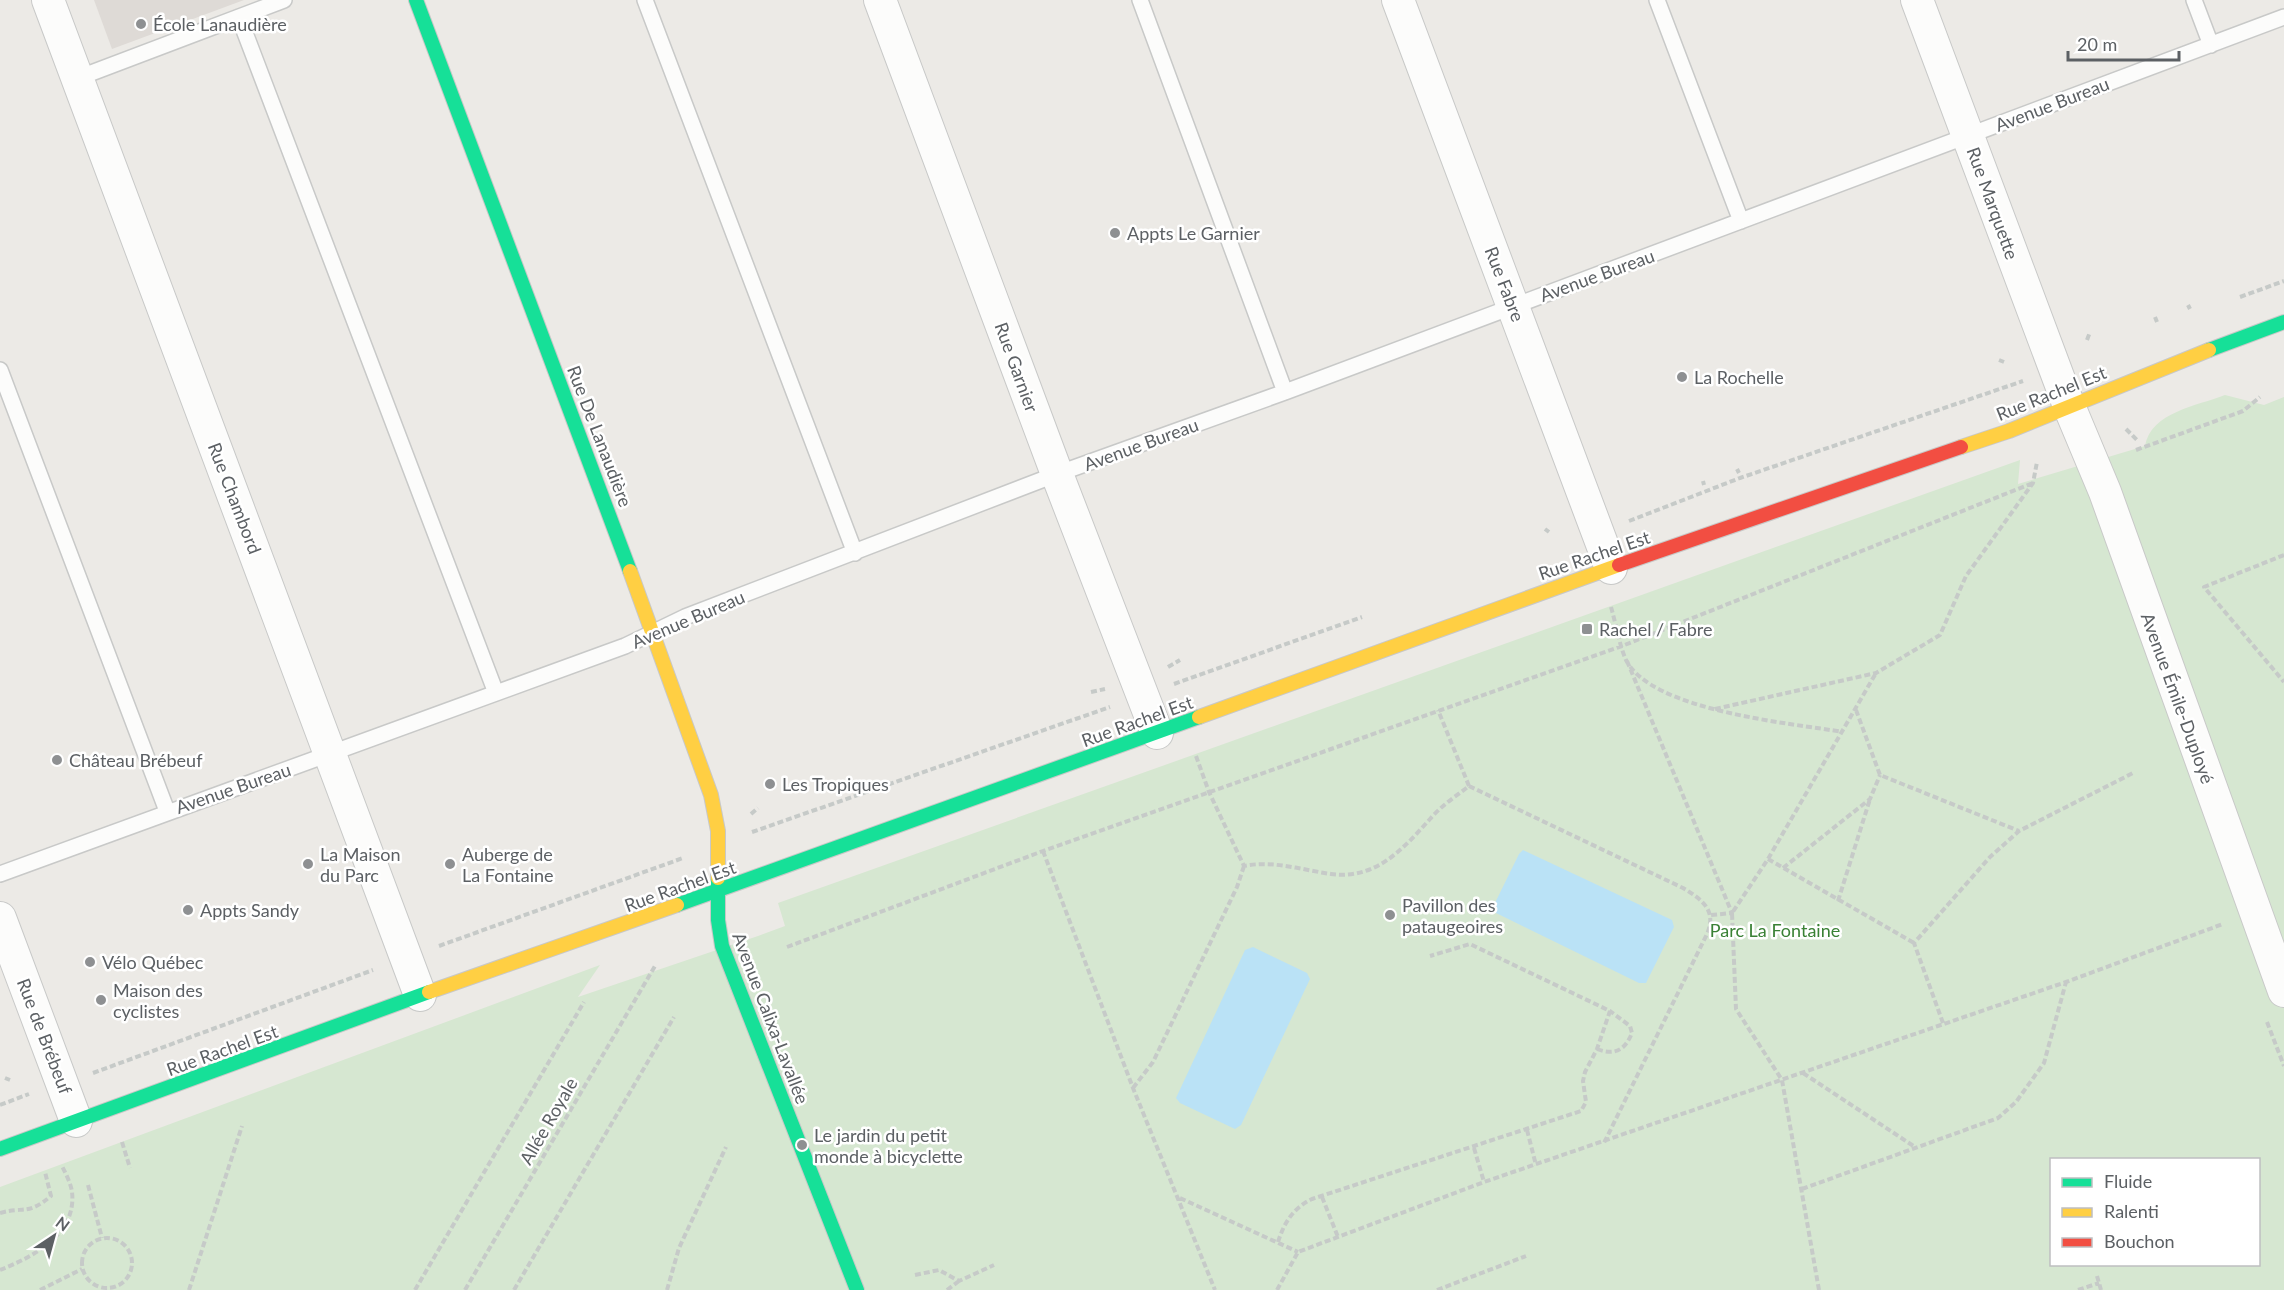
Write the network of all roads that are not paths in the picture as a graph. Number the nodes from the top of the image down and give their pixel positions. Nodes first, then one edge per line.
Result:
1 (48, 0) edge
2 (284, 0) edge
3 (416, 0) edge
4 (645, 0) edge
5 (880, 0) edge
6 (1140, 0) edge
7 (1398, 0) edge
8 (1657, 0) edge
9 (1917, 0) edge
10 (2194, 0) edge
11 (239, 17) junction
12 (2284, 17) edge
13 (2211, 45) junction
14 (78, 78) junction
15 (1968, 135) junction
16 (1741, 221) junction
17 (1513, 306) junction
18 (2284, 322) edge
19 (0, 370) edge
20 (1286, 392) junction
21 (2069, 406) junction
22 (1057, 474) junction
23 (855, 553) junction
24 (1611, 568) junction
25 (655, 631) junction
26 (496, 693) junction
27 (1157, 733) junction
28 (330, 753) junction
29 (167, 811) junction
30 (0, 874) edge
31 (716, 891) junction
32 (0, 918) edge
33 (2284, 991) edge
34 (420, 995) junction
35 (76, 1121) junction
36 (0, 1149) edge
37 (857, 1290) edge

1 - 14 street, Rue Chambord
2 - 11 lane
3 - 25 main road, Rue De Lanaudière
4 - 23 lane
5 - 22 street, Rue Garnier
6 - 20 lane
7 - 17 street, Rue Fabre
8 - 16 lane
9 - 15 street, Rue Marquette
10 - 13 lane
11 - 14 lane
11 - 26 lane
12 - 13 lane, Avenue Bureau
13 - 15 lane, Avenue Bureau
14 - 28 street, Rue Chambord
15 - 16 lane, Avenue Bureau
15 - 21 street, Rue Marquette
16 - 17 lane, Avenue Bureau
17 - 20 lane, Avenue Bureau
17 - 24 street, Rue Fabre
18 - 21 main road, Rue Rachel Est
19 - 29 lane
20 - 22 lane, Avenue Bureau
21 - 24 main road, Rue Rachel Est
21 - 33 street, Avenue Émile-Duployé
22 - 23 lane, Avenue Bureau
22 - 27 street, Rue Garnier
23 - 25 lane, Avenue Bureau
24 - 27 main road, Rue Rachel Est
25 - 26 lane, Avenue Bureau
25 - 31 main road, Rue De Lanaudière
26 - 28 lane, Avenue Bureau
27 - 31 main road, Rue Rachel Est
28 - 29 lane, Avenue Bureau
28 - 34 street, Rue Chambord
29 - 30 lane, Avenue Bureau
31 - 34 main road, Rue Rachel Est
31 - 37 main road, Avenue Calixa-Lavallée
32 - 35 street, Rue de Brébeuf
34 - 35 main road, Rue Rachel Est
35 - 36 main road, Rue Rachel Est

